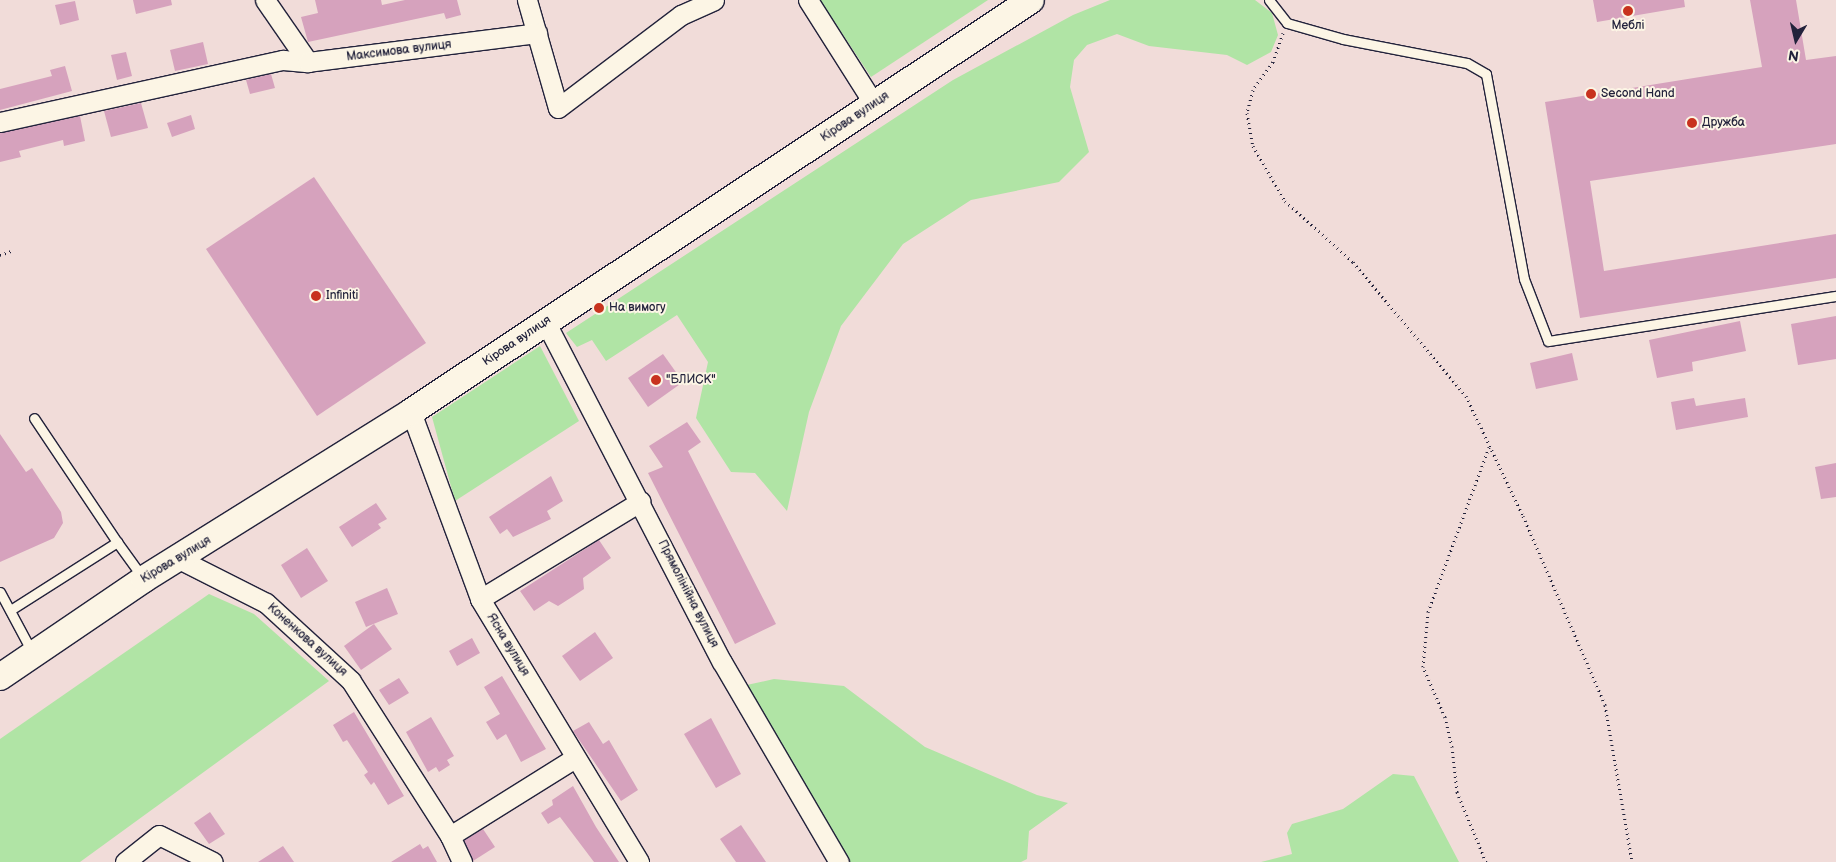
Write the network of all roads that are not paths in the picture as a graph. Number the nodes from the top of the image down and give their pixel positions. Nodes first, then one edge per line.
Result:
1 (265, 0) edge
2 (527, 0) edge
3 (714, 0) edge
4 (808, 0) edge
5 (1031, 0) edge
6 (1269, 0) edge
7 (537, 33) junction
8 (308, 62) junction
9 (874, 104) junction
10 (0, 122) edge
11 (1836, 296) edge
12 (545, 321) junction
13 (411, 412) junction
14 (34, 418) dead end
15 (641, 501) junction
16 (116, 542) junction
17 (179, 559) junction
18 (144, 579) junction
19 (0, 592) edge
20 (480, 599) junction
21 (12, 609) junction
22 (32, 652) junction
23 (0, 677) edge
24 (575, 758) junction
25 (450, 836) junction
26 (125, 862) edge
27 (213, 862) edge
28 (462, 862) edge
29 (639, 862) edge
30 (839, 862) edge

1 - 8 street
2 - 7 street
3 - 7 street
4 - 9 street
5 - 9 main road, Кірова вулиця
6 - 11 lane
7 - 8 street, Максимова вулиця
8 - 10 street, Максимова вулиця
9 - 12 main road, Кірова вулиця
12 - 13 main road, Кірова вулиця
12 - 15 street, Прямолінійна вулиця
13 - 17 main road, Кірова вулиця
13 - 20 street, Ясна вулиця
14 - 16 lane
15 - 20 street
15 - 30 street, Прямолінійна вулиця
16 - 18 lane
16 - 21 lane
17 - 18 main road, Кірова вулиця
17 - 25 street, Коненкова вулиця
18 - 22 main road, Кірова вулиця
19 - 21 lane
20 - 24 street, Ясна вулиця
21 - 22 lane
22 - 23 main road, Кірова вулиця
24 - 25 street
24 - 29 street, Ясна вулиця
25 - 28 street, Коненкова вулиця
26 - 27 street

